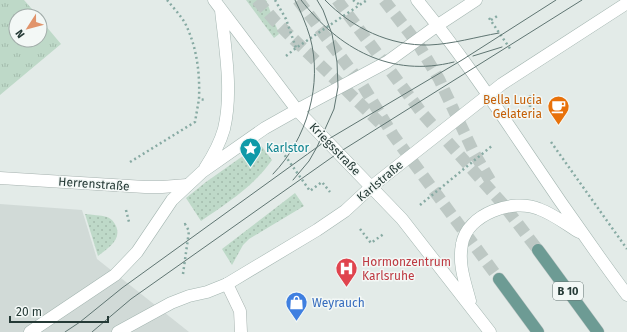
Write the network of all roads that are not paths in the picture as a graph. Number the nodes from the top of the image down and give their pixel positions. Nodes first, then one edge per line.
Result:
1 (417, 0) edge
2 (476, 0) edge
3 (627, 4) edge
4 (218, 5) edge
5 (438, 25) junction
6 (488, 95) junction
7 (297, 110) junction
8 (202, 172) junction
9 (0, 178) edge
10 (187, 185) junction
11 (371, 187) junction
12 (582, 233) junction
13 (538, 250) tunnel mouth
14 (499, 279) tunnel mouth
15 (227, 284) junction
16 (627, 295) edge
17 (472, 307) junction
18 (30, 332) edge
19 (118, 332) edge
20 (241, 332) edge
21 (490, 332) edge
22 (538, 332) edge
23 (598, 332) edge

1 - 5 main road
2 - 5 main road
3 - 6 main road, Karlstraße
4 - 7 main road, Kriegsstraße
4 - 8 main road
5 - 6 main road
5 - 7 main road
6 - 11 main road, Karlstraße
6 - 12 main road
7 - 8 main road
7 - 11 main road, Kriegsstraße
8 - 10 main road
9 - 10 main road, Herrenstraße
10 - 18 main road
11 - 15 main road, Karlstraße
11 - 17 main road, Kriegsstraße
12 - 16 main road
12 - 17 main road
13 - 23 main road, B 10
14 - 22 main road
15 - 19 main road, Karlstraße
15 - 20 main road
17 - 21 main road, Kriegsstraße

